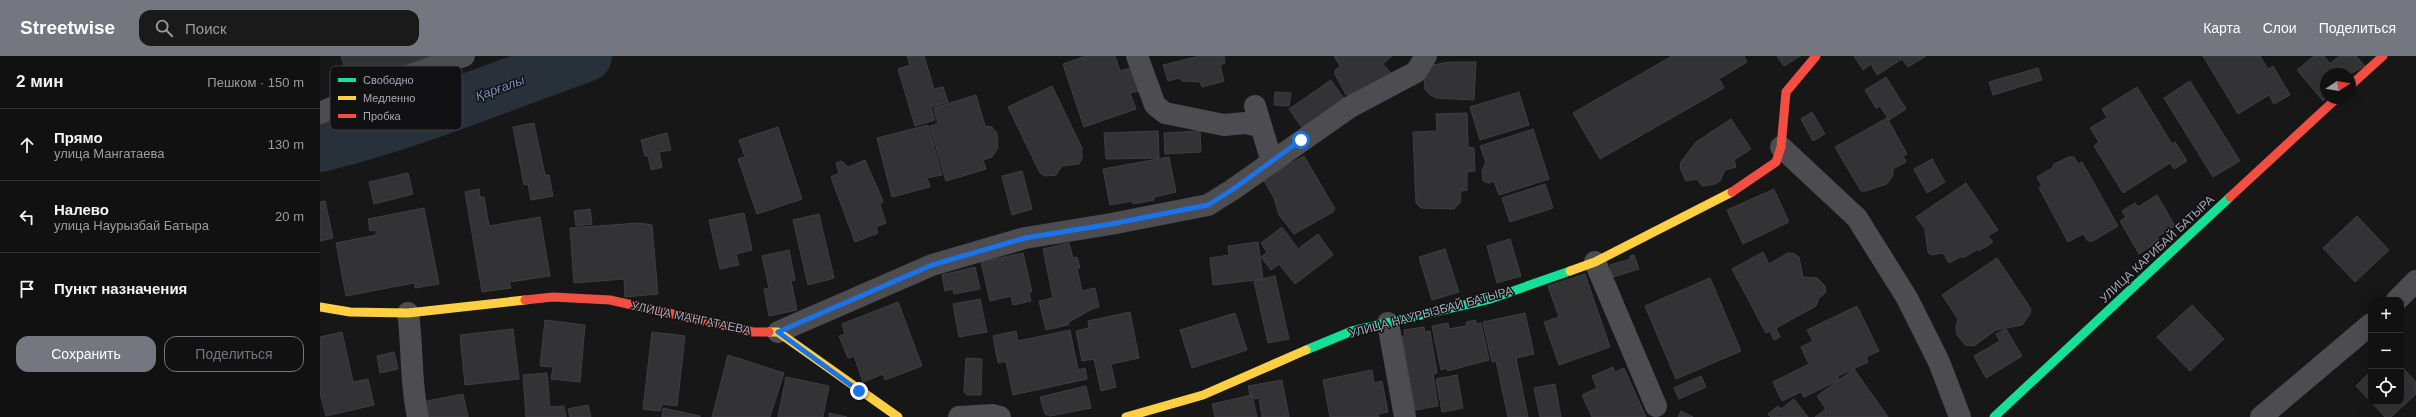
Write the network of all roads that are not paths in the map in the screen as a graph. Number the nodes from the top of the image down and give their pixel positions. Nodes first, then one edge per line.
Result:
1 (464, 56) edge
2 (1137, 56) edge
3 (1426, 56) edge
4 (1816, 56) edge
5 (2382, 56) edge
6 (436, 66) edge
7 (2356, 80) edge
8 (2331, 104) edge
9 (330, 109) edge
10 (320, 113) edge
11 (1781, 147) junction
12 (1272, 162) junction
13 (1595, 262) junction
14 (2416, 281) edge
15 (2400, 297) edge
16 (320, 307) edge
17 (408, 313) junction
18 (1388, 323) junction
19 (2368, 327) edge
20 (778, 332) junction
21 (1656, 406) dead end
22 (418, 417) edge
23 (898, 417) edge
24 (959, 417) edge
25 (1000, 417) edge
26 (1126, 417) edge
27 (1405, 417) edge
28 (1960, 417) edge
29 (1994, 417) edge
30 (2261, 417) edge

1 - 6 street
2 - 12 street
3 - 12 street, УЛИЦА МАНГАТАЕВА
4 - 11 street, УЛИЦА НАУРЫЗБАЙ БАТЫРА
5 - 7 street
8 - 29 street, УЛИЦА КАРИБАЙ БАТЫРА
9 - 10 street
11 - 13 street, УЛИЦА НАУРЫЗБАЙ БАТЫРА
11 - 28 street
12 - 20 street, УЛИЦА МАНГАТАЕВА
13 - 18 street, УЛИЦА НАУРЫЗБАЙ БАТЫРА
13 - 21 street
14 - 15 street
16 - 17 street, УЛИЦА МАНГАТАЕВА
17 - 20 street, УЛИЦА МАНГАТАЕВА
17 - 22 street
18 - 26 street, УЛИЦА НАУРЫЗБАЙ БАТЫРА
18 - 27 street
19 - 30 street
20 - 23 street
24 - 25 street

